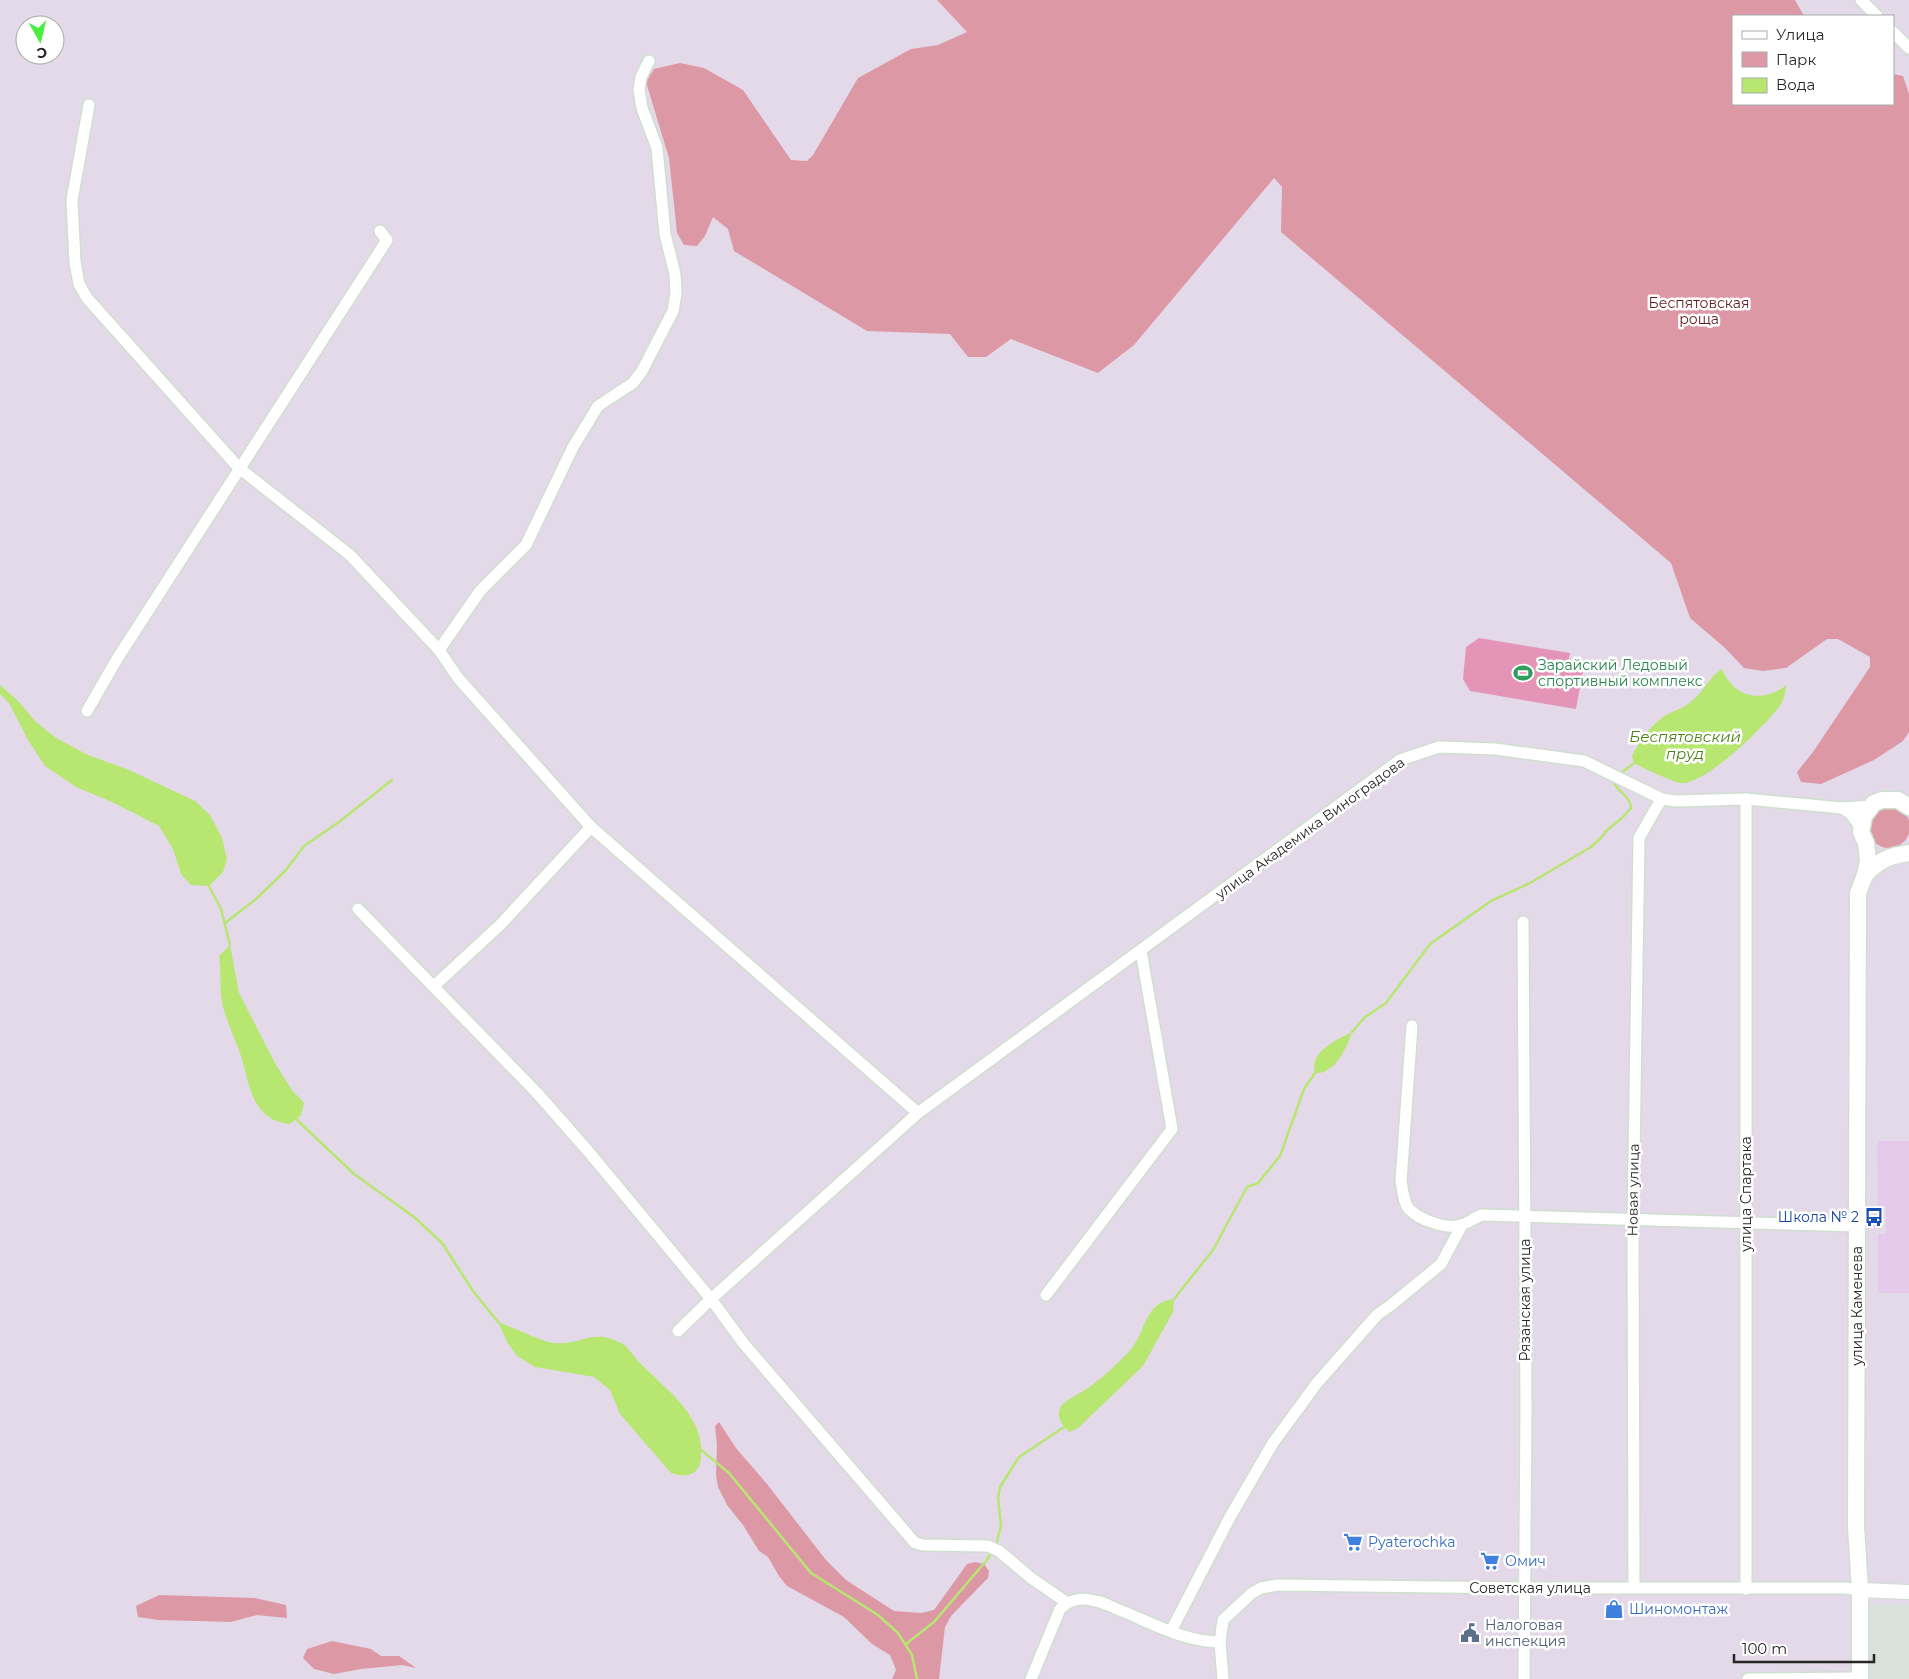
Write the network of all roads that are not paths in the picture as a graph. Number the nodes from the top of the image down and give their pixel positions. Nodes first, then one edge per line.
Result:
1 (1861, 0) edge
2 (1876, 15) edge
3 (1894, 33) edge
4 (1909, 48) edge
5 (650, 61) dead end
6 (89, 105) dead end
7 (380, 231) dead end
8 (239, 468) junction
9 (439, 650) junction
10 (87, 711) dead end
11 (1662, 799) junction
12 (1746, 799) junction
13 (1908, 804) edge
14 (1871, 806) junction
15 (1842, 808) junction
16 (591, 827) junction
17 (1864, 835) junction
18 (1904, 852) edge
19 (1866, 875) junction
20 (358, 909) dead end
21 (1523, 922) dead end
22 (1141, 950) junction
23 (434, 986) junction
24 (1412, 1026) dead end
25 (918, 1113) junction
26 (1524, 1217) junction
27 (1633, 1220) junction
28 (1746, 1223) junction
29 (1462, 1225) junction
30 (1857, 1226) junction
31 (1046, 1295) dead end
32 (711, 1299) junction
33 (678, 1331) dead end
34 (1634, 1587) junction
35 (1523, 1588) junction
36 (1746, 1588) junction
37 (1860, 1590) junction
38 (1909, 1592) edge
39 (1066, 1602) junction
40 (1171, 1631) junction
41 (1220, 1642) junction
42 (1031, 1679) edge
43 (1223, 1679) edge
44 (1524, 1679) edge
45 (1748, 1679) edge
46 (1860, 1679) edge

1 - 2 street
3 - 4 street
5 - 9 street
6 - 8 street
7 - 8 street
8 - 9 street
8 - 10 street
9 - 16 street
11 - 12 street, улица Академика Виноградова
11 - 22 street, улица Академика Виноградова
11 - 27 street, Новая улица
12 - 15 street, улица Академика Виноградова
12 - 28 street, улица Спартака
13 - 14 main road
14 - 15 street, улица Академика Виноградова
14 - 17 main road
15 - 17 street
16 - 23 street
16 - 25 street
17 - 18 street
17 - 19 main road
18 - 19 main road
19 - 30 main road, улица Каменева
20 - 23 street
21 - 26 street, Рязанская улица
22 - 25 street, улица Академика Виноградова
22 - 31 street
23 - 32 street
24 - 29 street
25 - 32 street, улица Академика Виноградова
26 - 27 street
26 - 29 street
26 - 35 street, Рязанская улица
27 - 28 street
27 - 34 street, Новая улица
28 - 30 street
28 - 36 street, улица Спартака
29 - 40 street
30 - 37 main road, улица Каменева
32 - 33 street, улица Академика Виноградова
32 - 39 street
34 - 35 street, Советская улица
34 - 36 street, Советская улица
35 - 41 street, Советская улица
35 - 44 street, Рязанская улица
36 - 37 street, Советская улица
37 - 38 street, Советская улица
37 - 46 main road, улица Каменева
39 - 40 street
39 - 42 street
40 - 41 street
41 - 43 street, Советская улица
45 - 46 street

